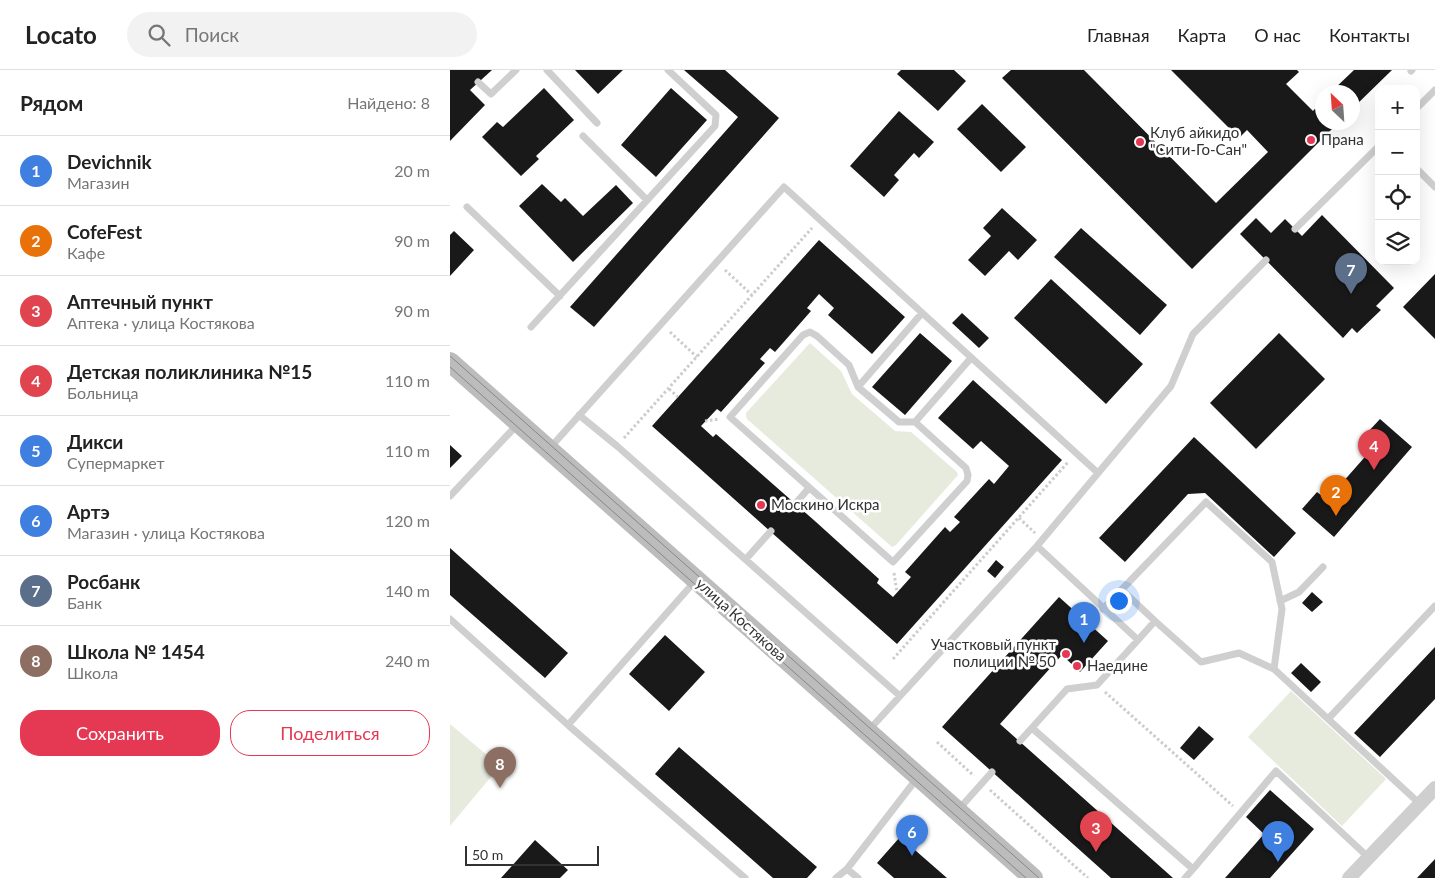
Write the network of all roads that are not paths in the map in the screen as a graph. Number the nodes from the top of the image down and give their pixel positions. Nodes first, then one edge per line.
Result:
1 (516, 70) edge
2 (547, 70) edge
3 (668, 70) edge
4 (478, 82) dead end
5 (1435, 90) edge
6 (1420, 105) edge
7 (597, 123) dead end
8 (583, 136) dead end
9 (1375, 150) edge
10 (1420, 172) edge
11 (1435, 187) edge
12 (647, 200) junction
13 (467, 207) dead end
14 (1295, 229) dead end
15 (1266, 260) dead end
16 (560, 296) junction
17 (922, 313) junction
18 (531, 327) dead end
19 (971, 358) junction
20 (450, 362) edge
21 (858, 387) junction
22 (579, 415) junction
23 (915, 422) junction
24 (519, 423) junction
25 (548, 449) junction
26 (1098, 473) junction
27 (810, 488) junction
28 (450, 496) edge
29 (795, 504) dead end
30 (771, 531) dead end
31 (1037, 546) junction
32 (746, 559) junction
33 (1323, 567) dead end
34 (696, 580) junction
35 (1122, 590) junction
36 (1280, 601) junction
37 (1435, 606) edge
38 (1103, 609) junction
39 (450, 619) edge
40 (1155, 621) junction
41 (1138, 640) junction
42 (1274, 669) junction
43 (900, 696) junction
44 (1328, 719) junction
45 (568, 726) junction
46 (1032, 728) junction
47 (868, 732) junction
48 (1020, 742) dead end
49 (992, 772) dead end
50 (918, 776) junction
51 (1435, 788) edge
52 (1420, 804) junction
53 (957, 811) junction
54 (1369, 858) junction
55 (847, 869) junction
56 (1192, 869) junction
57 (746, 878) edge
58 (836, 878) edge
59 (858, 878) edge
60 (1032, 878) edge
61 (1185, 878) edge
62 (1349, 878) edge

1 - 4 lane
2 - 7 lane
3 - 12 lane
5 - 6 lane
8 - 12 lane
9 - 14 lane
10 - 11 lane
12 - 16 lane
13 - 16 lane
15 - 26 lane
16 - 18 lane
17 - 19 lane
17 - 21 lane
17 - 22 lane
19 - 23 lane
19 - 26 lane
20 - 24 street, улица Костякова
21 - 23 lane
21 - 27 lane
22 - 25 lane
22 - 32 lane
23 - 27 lane
24 - 25 street, улица Костякова
24 - 28 lane
25 - 34 street, улица Костякова
26 - 31 lane
27 - 29 lane
30 - 32 lane
31 - 38 lane
31 - 43 lane
32 - 43 lane
33 - 36 lane
34 - 45 lane
34 - 47 street, улица Костякова
35 - 36 lane
35 - 38 lane
35 - 40 lane
36 - 42 lane
37 - 44 lane
38 - 41 lane
39 - 45 lane
40 - 41 lane
40 - 42 lane
41 - 46 lane
42 - 44 lane
43 - 47 lane
44 - 52 lane
45 - 57 lane
46 - 48 lane
46 - 56 lane
47 - 50 street, улица Костякова
49 - 53 lane
50 - 53 street, улица Костякова
50 - 55 lane
51 - 52 street
52 - 54 street
53 - 60 street, улица Костякова
54 - 56 lane
54 - 62 street
55 - 58 lane
55 - 59 lane
56 - 61 lane

